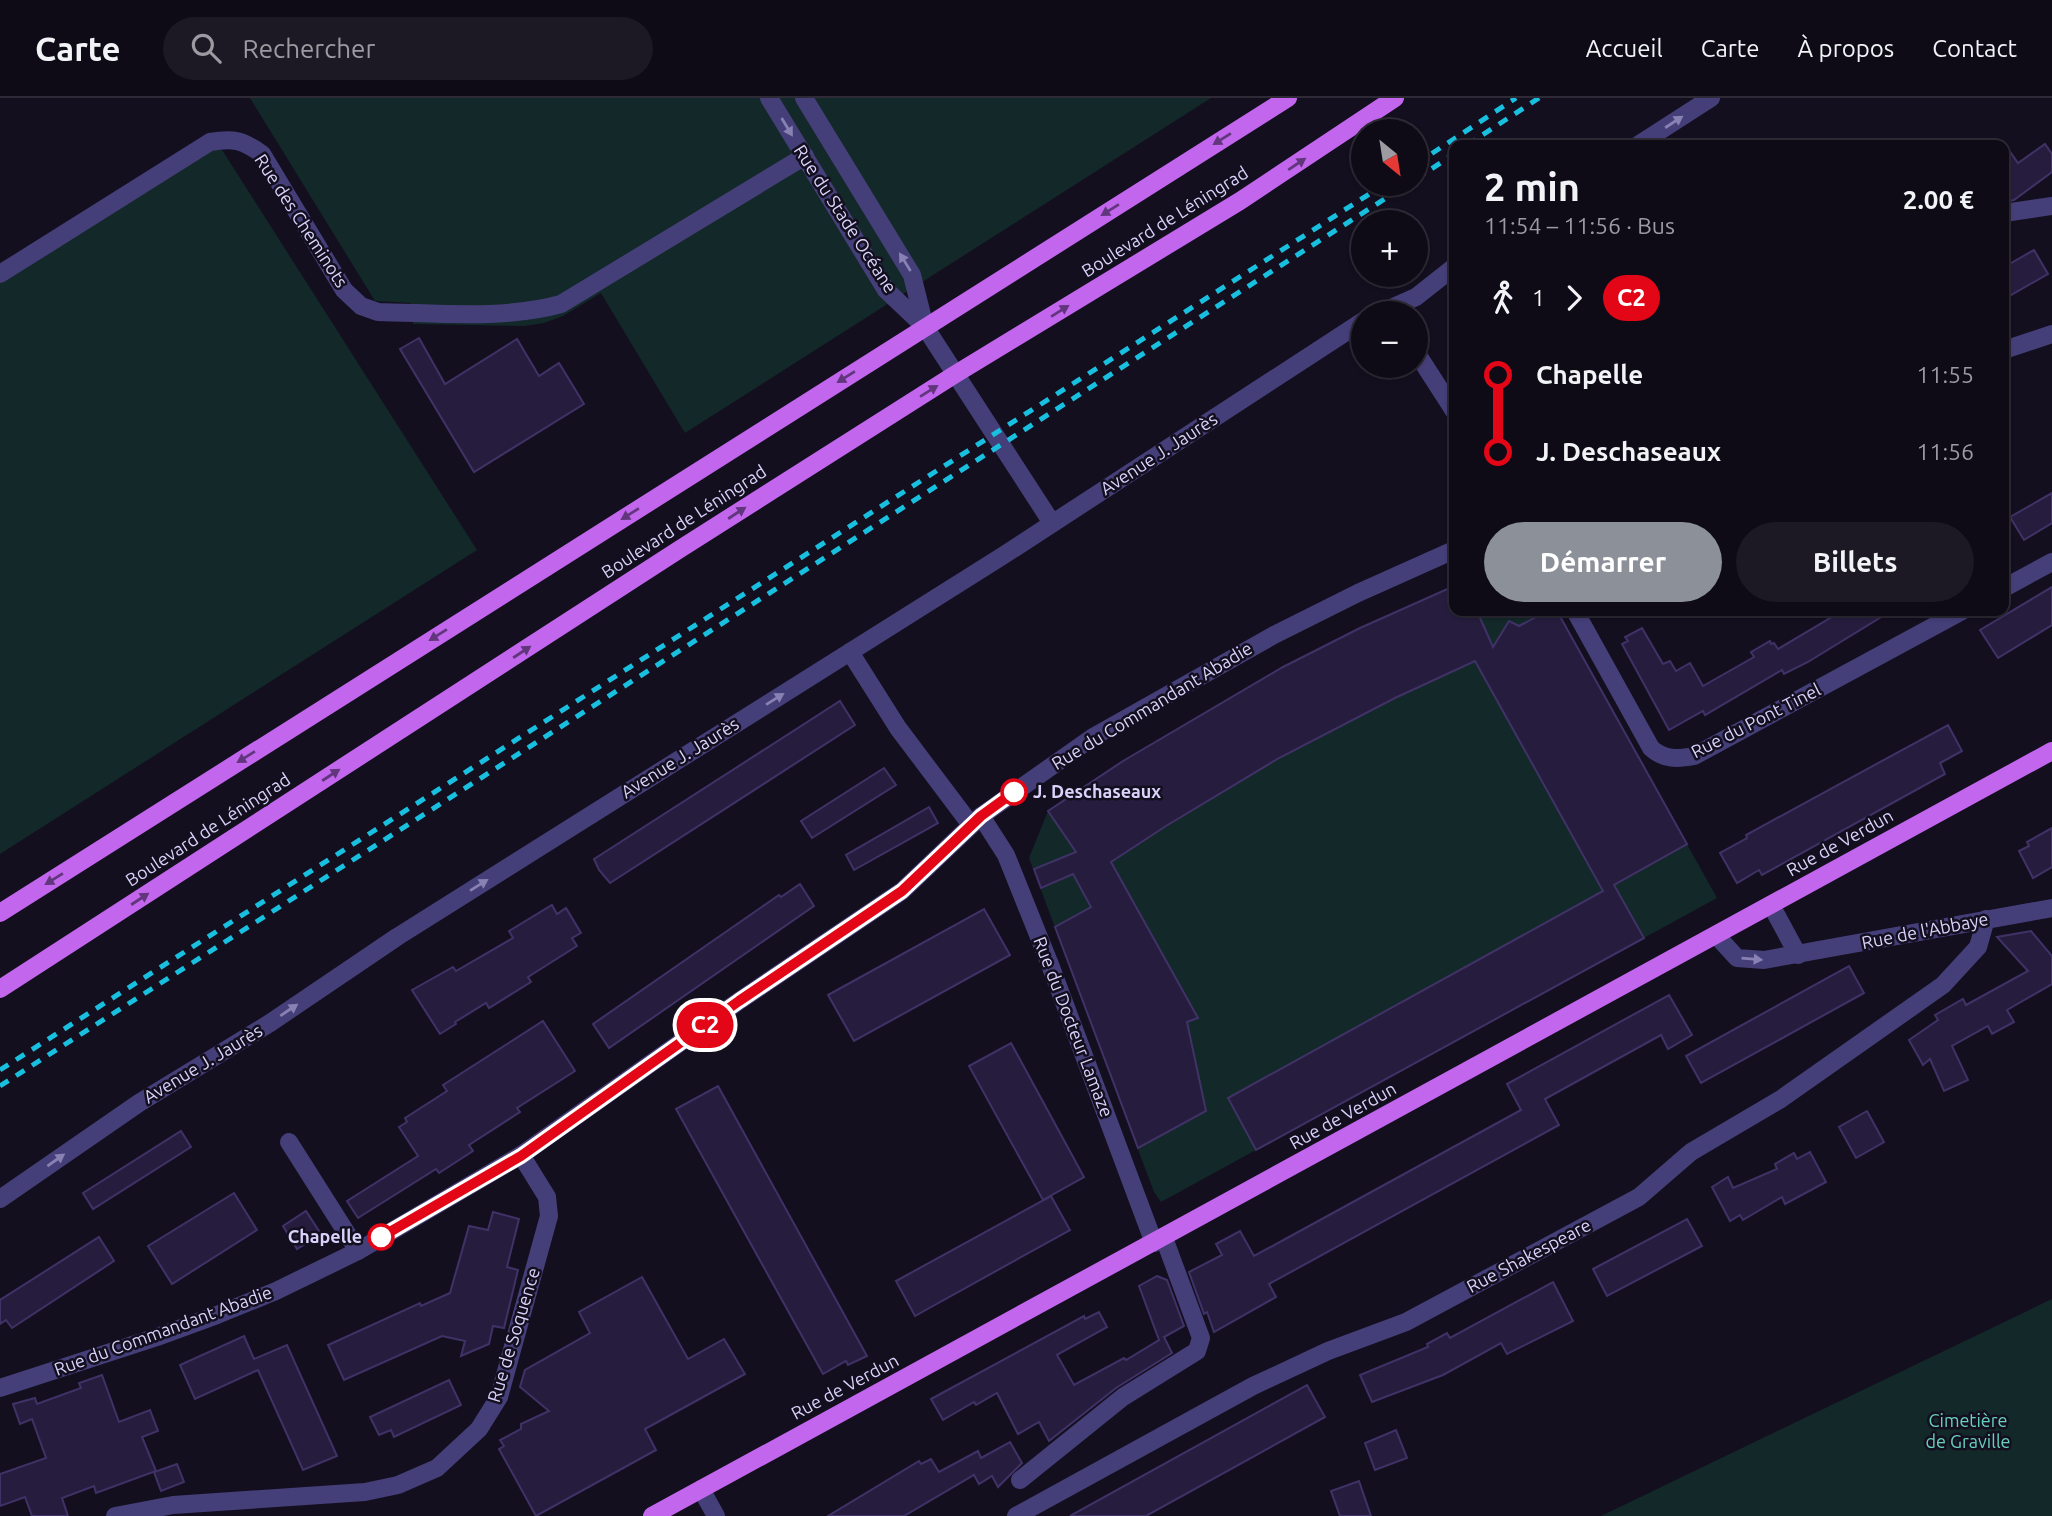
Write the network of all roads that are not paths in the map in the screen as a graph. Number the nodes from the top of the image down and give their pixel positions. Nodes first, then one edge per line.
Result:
1 (769, 98) edge
2 (804, 98) edge
3 (1288, 98) edge
4 (1395, 98) edge
5 (1711, 98) edge
6 (1646, 140) edge
7 (805, 156) junction
8 (2052, 206) edge
9 (2009, 212) edge
10 (1449, 271) edge
11 (0, 274) edge
12 (1407, 301) edge
13 (925, 327) junction
14 (1351, 329) edge
15 (2052, 334) edge
16 (2009, 349) edge
17 (1428, 371) edge
18 (954, 375) junction
19 (1449, 403) edge
20 (1052, 523) junction
21 (1449, 552) edge
22 (2052, 562) edge
23 (2009, 585) edge
24 (1578, 616) edge
25 (1953, 616) edge
26 (850, 652) junction
27 (2052, 751) edge
28 (976, 821) junction
29 (1771, 905) junction
30 (2052, 908) edge
31 (0, 913) edge
32 (1986, 919) junction
33 (1716, 935) junction
34 (1798, 955) junction
35 (0, 989) edge
36 (289, 1142) dead end
37 (521, 1156) junction
38 (0, 1199) edge
39 (1159, 1240) junction
40 (358, 1251) junction
41 (0, 1388) edge
42 (1020, 1480) dead end
43 (701, 1489) junction
44 (115, 1516) edge
45 (652, 1516) edge
46 (716, 1516) edge
47 (1016, 1516) edge

1 -> 7 street, Rue du Stade Océane
13 -> 2 street, Rue du Stade Océane
3 -> 13 main road, Boulevard de Léningrad
18 -> 4 main road, Boulevard de Léningrad
6 -> 5 street
7 - 11 street, Rue des Cheminots
7 - 13 street, Rue du Stade Océane
8 - 9 street
10 - 12 street
13 - 18 street
13 -> 31 main road, Boulevard de Léningrad
14 - 20 street, Avenue J. Jaurès
15 - 16 street
17 - 19 street
18 - 20 street
35 -> 18 main road, Boulevard de Léningrad
20 - 26 street, Avenue J. Jaurès
21 - 28 street, Rue du Commandant Abadie
22 - 23 street
24 - 25 street, Rue du Pont Tinel
26 - 28 street, Rue du Docteur Lamaze
38 -> 26 street, Avenue J. Jaurès
27 - 29 main road, Rue de Verdun
28 - 37 street, Rue du Commandant Abadie
28 - 39 street, Rue du Docteur Lamaze
29 - 33 main road, Rue de Verdun
29 - 34 street
30 - 32 street, Rue de l'Abbaye
32 - 34 street, Rue de l'Abbaye
32 - 47 street, Rue Shakespeare
33 -> 34 street, Rue de l'Abbaye
33 - 39 main road, Rue de Verdun
36 - 40 street
37 - 40 street, Rue du Commandant Abadie
37 - 44 street, Rue de Soquence
39 - 42 street, Rue du Docteur Lamaze
39 - 43 main road, Rue de Verdun
40 - 41 street, Rue du Commandant Abadie
43 - 45 main road, Rue de Verdun
43 - 46 street

